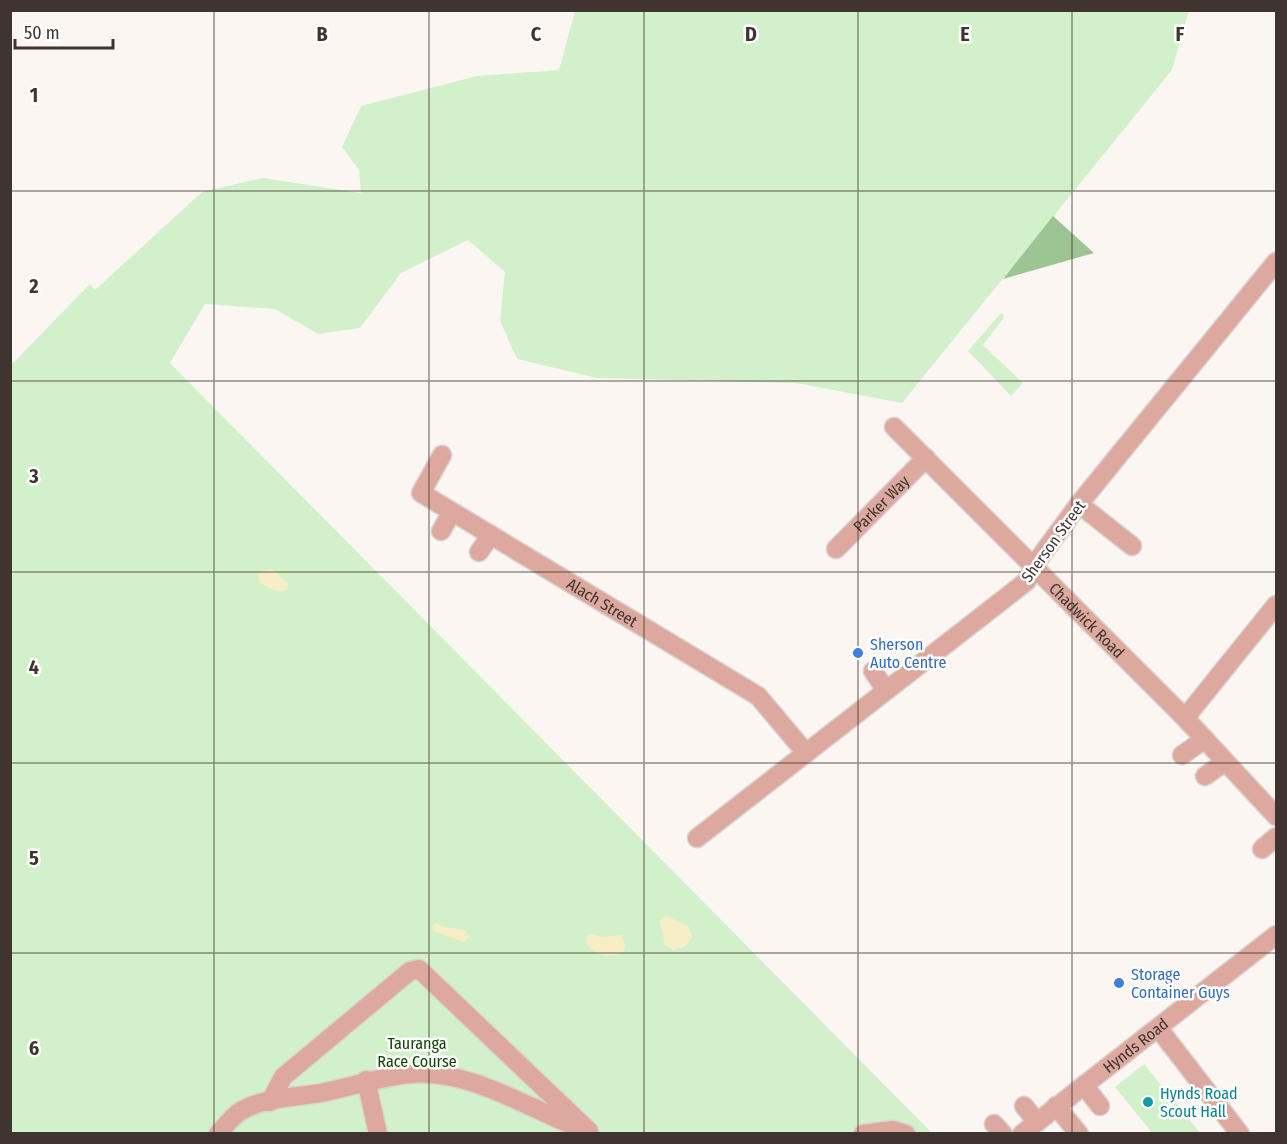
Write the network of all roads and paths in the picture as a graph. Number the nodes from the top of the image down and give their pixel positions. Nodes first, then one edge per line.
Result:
1 (1276, 262) edge
2 (894, 427) dead end
3 (442, 454) dead end
4 (926, 458) junction
5 (1079, 504) junction
6 (452, 512) junction
7 (441, 531) dead end
8 (491, 535) junction
9 (1132, 546) dead end
10 (836, 549) dead end
11 (479, 552) dead end
12 (1034, 568) junction
13 (1276, 605) edge
14 (873, 671) dead end
15 (885, 689) junction
16 (1185, 718) junction
17 (1205, 739) junction
18 (806, 753) junction
19 (1182, 755) dead end
20 (1225, 762) junction
21 (1205, 776) dead end
22 (1276, 816) edge
23 (1276, 837) edge
24 (697, 838) dead end
25 (1262, 849) dead end
26 (1276, 935) edge
27 (1159, 1029) junction
28 (366, 1080) junction
29 (1084, 1085) junction
30 (270, 1102) junction
31 (1024, 1106) dead end
32 (1056, 1106) junction
33 (1100, 1106) dead end
34 (1037, 1122) junction
35 (593, 1132) edge
36 (218, 1134) edge
37 (378, 1134) edge
38 (863, 1134) edge
39 (906, 1134) edge
40 (1022, 1134) edge
41 (1079, 1134) edge
42 (1240, 1134) edge

1 - 5 street, Sherson Street
2 - 4 street, Chadwick Road
3 - 6 street, Alach Street
4 - 10 street, Parker Way
4 - 12 street, Chadwick Road
5 - 9 street
5 - 12 street, Sherson Street
6 - 7 street
6 - 8 street, Alach Street
8 - 11 street
8 - 18 street, Alach Street
12 - 15 street, Sherson Street
12 - 16 street, Chadwick Road
13 - 16 street
14 - 15 street
15 - 18 street, Sherson Street
16 - 17 street, Chadwick Road
17 - 19 street
17 - 20 street, Chadwick Road
18 - 24 street, Sherson Street
20 - 21 street
20 - 22 street, Chadwick Road
23 - 25 street
26 - 27 street, Hynds Road
27 - 29 street, Hynds Road
27 - 42 street
28 - 30 street
28 - 35 street
28 - 37 street
29 - 32 street, Hynds Road
29 - 33 street
30 - 35 street
30 - 36 street
31 - 34 street
32 - 34 street, Hynds Road
32 - 41 street
34 - 40 street, Hynds Road
38 - 39 street

